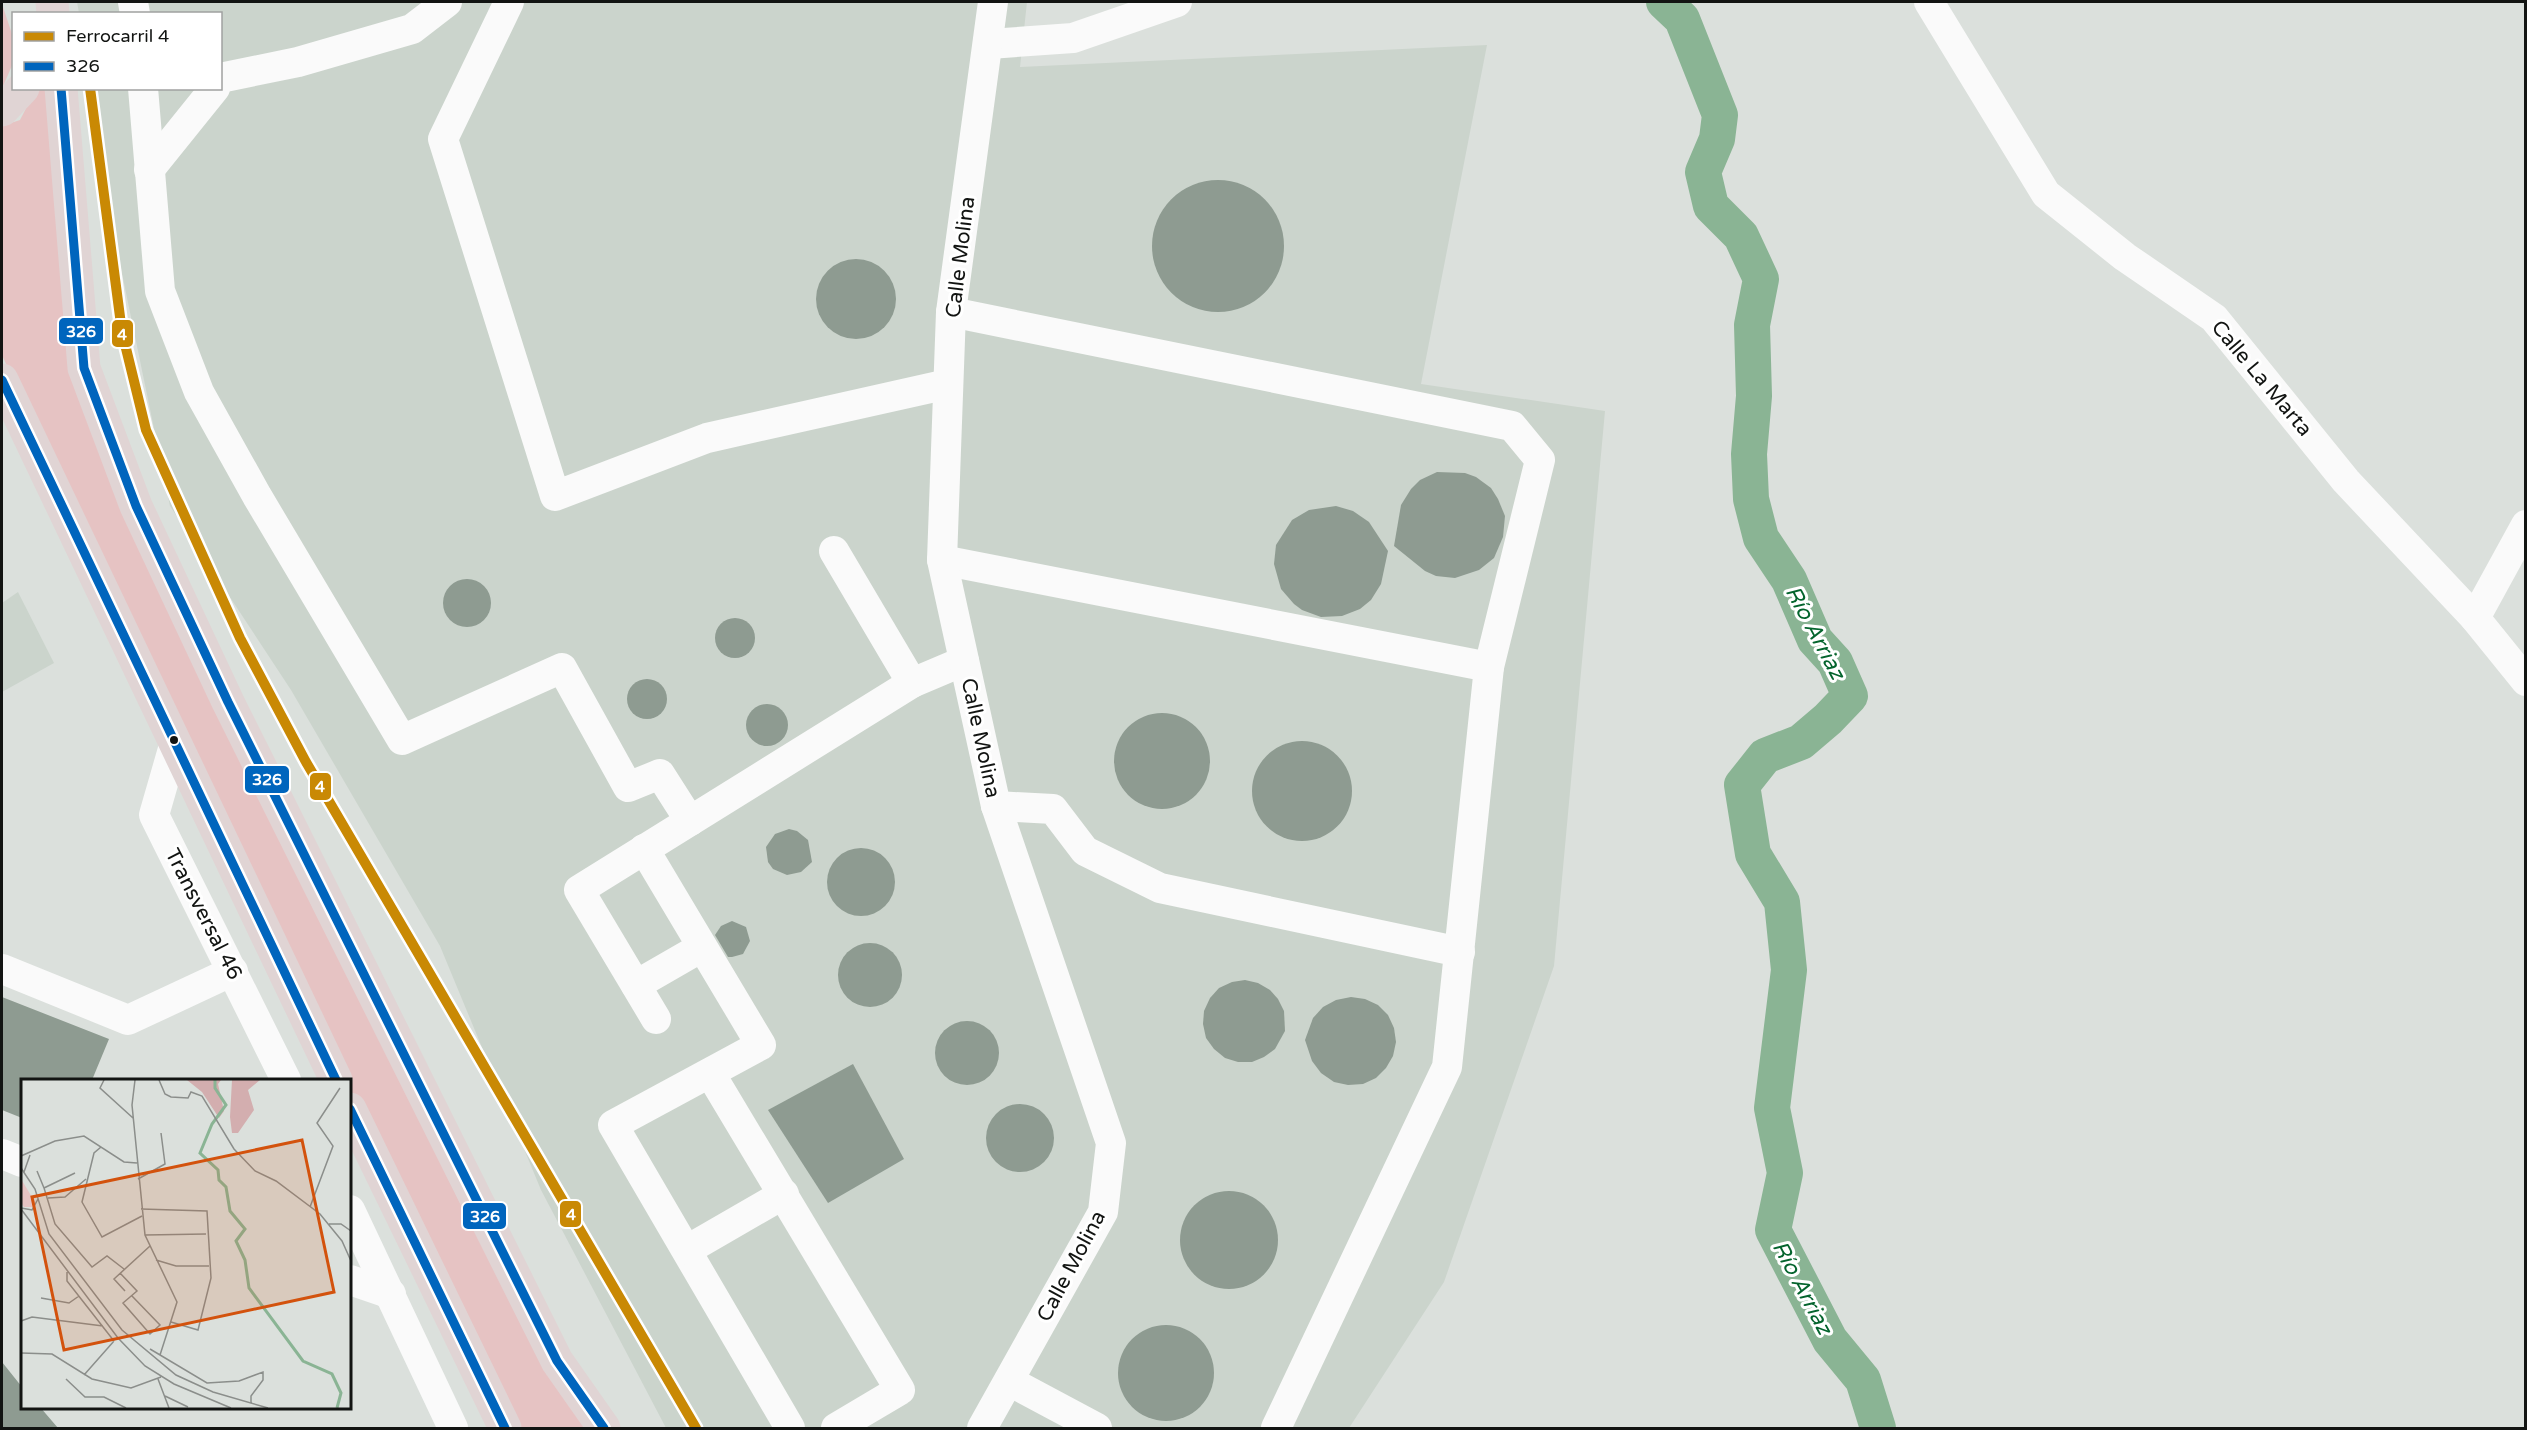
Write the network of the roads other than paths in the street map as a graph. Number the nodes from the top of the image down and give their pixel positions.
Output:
1 (447, 2) edge
2 (509, 2) edge
3 (993, 2) edge
4 (1177, 2) edge
5 (1929, 2) edge
6 (989, 44) junction
7 (222, 81) edge
8 (21, 90) edge
9 (61, 90) edge
10 (143, 90) edge
11 (214, 90) edge
12 (2, 111) edge
13 (149, 170) junction
14 (951, 312) junction
15 (2, 380) edge
16 (948, 384) junction
17 (2526, 525) edge
18 (834, 551) dead end
19 (942, 560) junction
20 (2475, 618) junction
21 (964, 661) junction
22 (1489, 667) junction
23 (2526, 681) edge
24 (912, 683) junction
25 (175, 742) junction
26 (996, 806) junction
27 (690, 821) junction
28 (644, 849) junction
29 (702, 947) junction
30 (1460, 951) junction
31 (2, 969) edge
32 (233, 971) junction
33 (636, 985) junction
34 (656, 1018) dead end
35 (710, 1073) junction
36 (286, 1079) edge
37 (336, 1079) edge
38 (351, 1110) edge
39 (2, 1154) edge
40 (21, 1162) edge
41 (784, 1194) junction
42 (351, 1212) edge
43 (687, 1250) junction
44 (351, 1280) edge
45 (391, 1294) junction
46 (1009, 1381) junction
47 (581, 1396) junction
48 (501, 1427) edge
49 (453, 1428) edge
50 (604, 1428) edge
51 (614, 1428) edge
52 (790, 1428) edge
53 (836, 1428) edge
54 (982, 1428) edge
55 (1097, 1428) edge
56 (1275, 1428) edge

1 - 7 street
2 - 16 street
3 - 6 street, Calle Molina
4 - 6 street
5 - 20 street, Calle La Marta
6 - 14 street, Calle Molina
8 - 12 highway
9 - 47 highway
10 - 13 street
11 - 13 street
13 - 27 street
14 - 16 street, Calle Molina
14 - 22 street
15 - 25 highway
16 - 19 street, Calle Molina
17 - 20 street
18 - 24 street
19 - 21 street, Calle Molina
19 - 22 street
20 - 23 street, Calle La Marta
21 - 24 street
21 - 26 street, Calle Molina
22 - 30 street
24 - 27 street
25 - 32 street, Transversal 46
25 - 37 highway
26 - 30 street
26 - 46 street, Calle Molina
27 - 28 street
28 - 29 street
28 - 33 street
29 - 33 street
29 - 35 street
30 - 56 street
31 - 32 street
32 - 36 street, Transversal 46
33 - 34 street
35 - 41 street
35 - 43 street
38 - 48 highway
39 - 40 street
41 - 43 street
41 - 53 street
42 - 45 street
43 - 52 street
44 - 45 street
45 - 49 street
46 - 54 street, Calle Molina
46 - 55 street
47 - 50 highway
47 - 51 street

